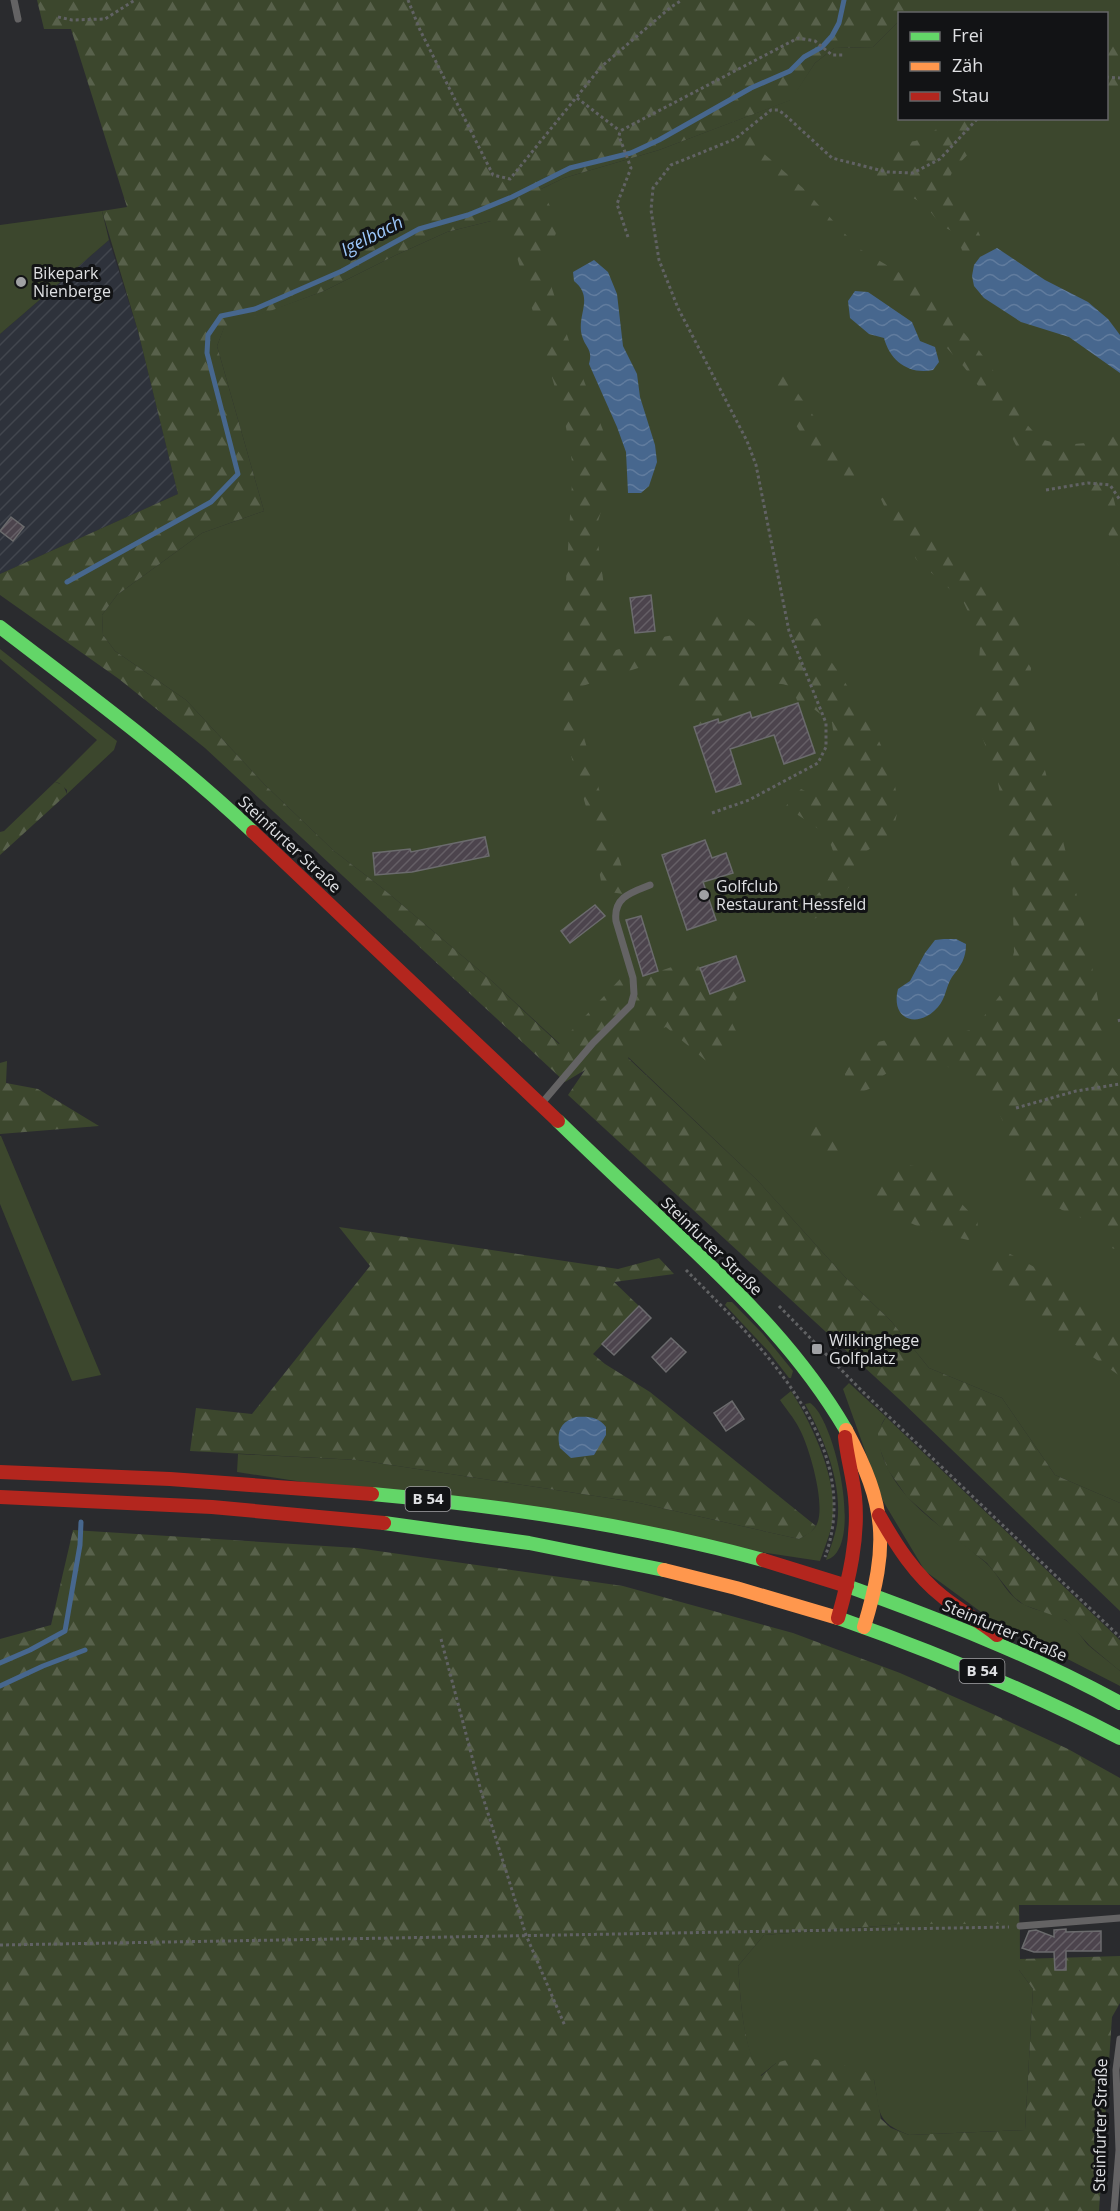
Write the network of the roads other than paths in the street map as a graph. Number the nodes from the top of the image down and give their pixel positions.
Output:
1 (14, 0) edge
2 (18, 19) dead end
3 (0, 627) edge
4 (650, 885) dead end
5 (540, 1105) junction
6 (843, 1426) junction
7 (0, 1472) edge
8 (0, 1497) edge
9 (879, 1515) junction
10 (847, 1586) junction
11 (873, 1595) junction
12 (838, 1618) junction
13 (864, 1627) junction
14 (1016, 1651) junction
15 (1120, 1703) edge
16 (1120, 1738) edge
17 (1120, 1918) edge
18 (1020, 1926) road end
19 (1120, 2039) edge
20 (1114, 2211) edge

1 - 2 lane
3 - 5 main road, Steinfurter Straße
4 - 5 lane
5 - 6 main road, Steinfurter Straße
6 - 9 main road, Steinfurter Straße
6 - 10 main road, Steinfurter Straße
7 - 10 main road, B 54
8 - 12 main road, B 54
9 - 11 main road, Steinfurter Straße
9 - 14 main road
10 - 11 main road, Steinfurter Straße / B 54
10 - 12 main road, Steinfurter Straße
11 - 13 main road, Steinfurter Straße
11 - 14 main road, Steinfurter Straße / B 54
12 - 13 main road, B 54
13 - 16 main road, B 54
14 - 15 main road, Steinfurter Straße / B 54
17 - 18 lane
19 - 20 lane, Steinfurter Straße

